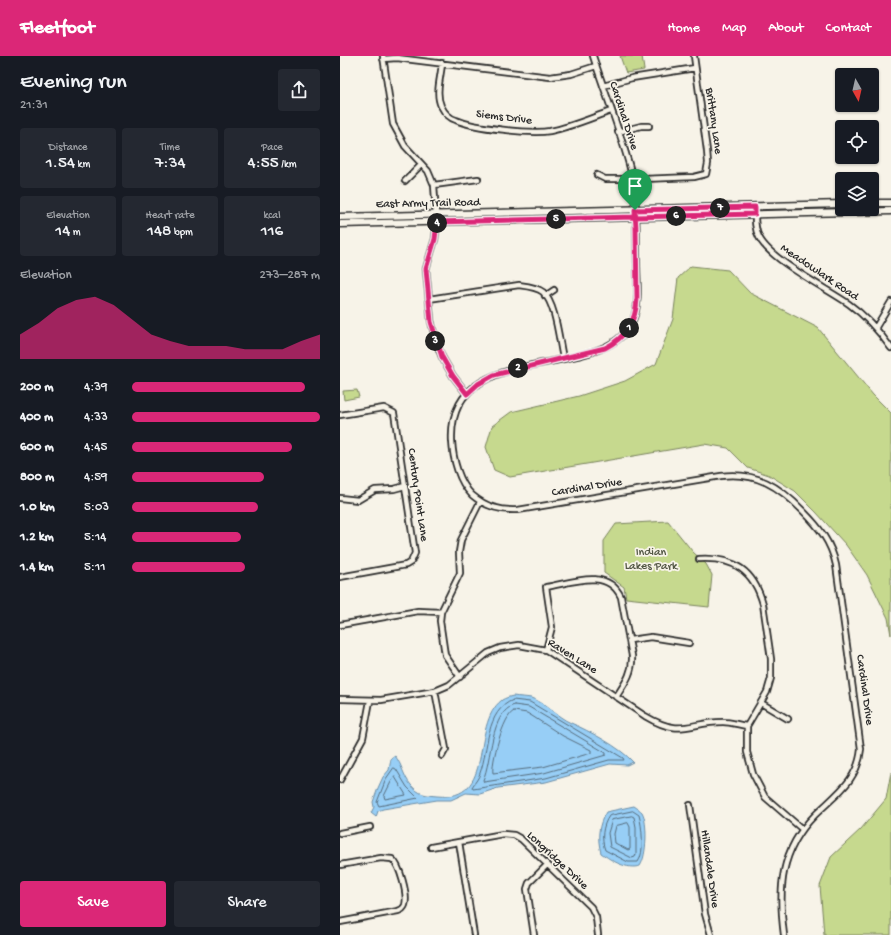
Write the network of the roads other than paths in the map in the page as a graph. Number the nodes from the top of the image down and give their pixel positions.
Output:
1 (593, 56) edge
2 (694, 56) edge
3 (383, 58) edge
4 (442, 64) junction
5 (596, 66) junction
6 (695, 68) junction
7 (603, 86) junction
8 (611, 111) junction
9 (649, 126) dead end
10 (618, 132) junction
11 (422, 164) junction
12 (597, 175) dead end
13 (478, 179) dead end
14 (632, 179) junction
15 (405, 181) dead end
16 (434, 185) junction
17 (879, 203) edge
18 (891, 203) edge
19 (835, 204) edge
20 (755, 207) junction
21 (635, 210) junction
22 (891, 211) edge
23 (436, 214) junction
24 (755, 214) junction
25 (340, 217) edge
26 (635, 217) junction
27 (437, 222) junction
28 (340, 224) edge
29 (554, 290) dead end
30 (545, 296) junction
31 (428, 299) junction
32 (891, 302) edge
33 (876, 328) junction
34 (891, 348) edge
35 (563, 358) junction
36 (467, 394) junction
37 (340, 415) edge
38 (405, 486) junction
39 (340, 498) edge
40 (480, 502) junction
41 (699, 559) dead end
42 (340, 576) edge
43 (441, 612) junction
44 (340, 625) edge
45 (630, 640) junction
46 (689, 643) dead end
47 (546, 650) junction
48 (460, 677) junction
49 (435, 691) junction
50 (616, 697) junction
51 (340, 699) edge
52 (370, 701) junction
53 (760, 703) junction
54 (788, 719) dead end
55 (747, 726) junction
56 (442, 756) dead end
57 (340, 780) edge
58 (690, 805) dead end
59 (370, 827) dead end
60 (802, 829) junction
61 (340, 833) edge
62 (459, 842) junction
63 (431, 847) dead end
64 (340, 865) edge
65 (547, 865) junction
66 (340, 922) edge
67 (474, 935) edge
68 (534, 935) edge
69 (598, 935) edge
70 (711, 935) edge
71 (784, 935) edge

1 - 5 street, Cardinal Drive
2 - 6 street
3 - 4 street
3 - 11 street
4 - 5 street
4 - 8 street, Siems Drive
5 - 7 street, Cardinal Drive
6 - 7 street
6 - 14 street, Brittany Lane
7 - 8 street, Cardinal Drive
8 - 10 street, Cardinal Drive
9 - 10 street
10 - 14 street, Cardinal Drive
11 - 15 street
11 - 16 street
12 - 14 street
13 - 16 street
14 - 21 street, Cardinal Drive
16 - 23 street
17 - 18 main road
19 - 20 main road, East Army Trail Road
20 - 21 main road, East Army Trail Road
20 - 24 street, Meadowlark Road
21 - 23 main road, East Army Trail Road
21 - 26 street, Cardinal Drive
22 - 24 main road, East Army Trail Road
23 - 25 main road, East Army Trail Road
24 - 26 main road, East Army Trail Road
24 - 33 street, Meadowlark Road
26 - 27 main road, East Army Trail Road
26 - 35 street, Cardinal Drive
27 - 28 main road, East Army Trail Road
27 - 31 street
29 - 30 street
30 - 31 street
30 - 35 street
31 - 36 street
32 - 33 street
33 - 34 street, Meadowlark Road
35 - 36 street, Cardinal Drive
36 - 40 street, Cardinal Drive
37 - 38 street, Century Point Lane
38 - 39 street
38 - 42 street, Century Point Lane
40 - 43 street
40 - 60 street, Cardinal Drive
41 - 53 street
43 - 44 street
43 - 48 street
45 - 46 street
45 - 47 street
45 - 50 street
47 - 48 street, Raven Lane
47 - 50 street, Raven Lane
48 - 49 street, Raven Lane
49 - 52 street, Raven Lane
49 - 56 street
50 - 55 street, Raven Lane
51 - 52 street, Raven Lane
52 - 57 street
53 - 54 street
53 - 55 street
55 - 60 street
58 - 70 street, Hillandale Drive
59 - 61 street
60 - 71 street, Cardinal Drive
62 - 63 street, Longridge Drive
62 - 65 street, Longridge Drive
62 - 67 street
64 - 66 street
65 - 68 street
65 - 69 street, Longridge Drive

